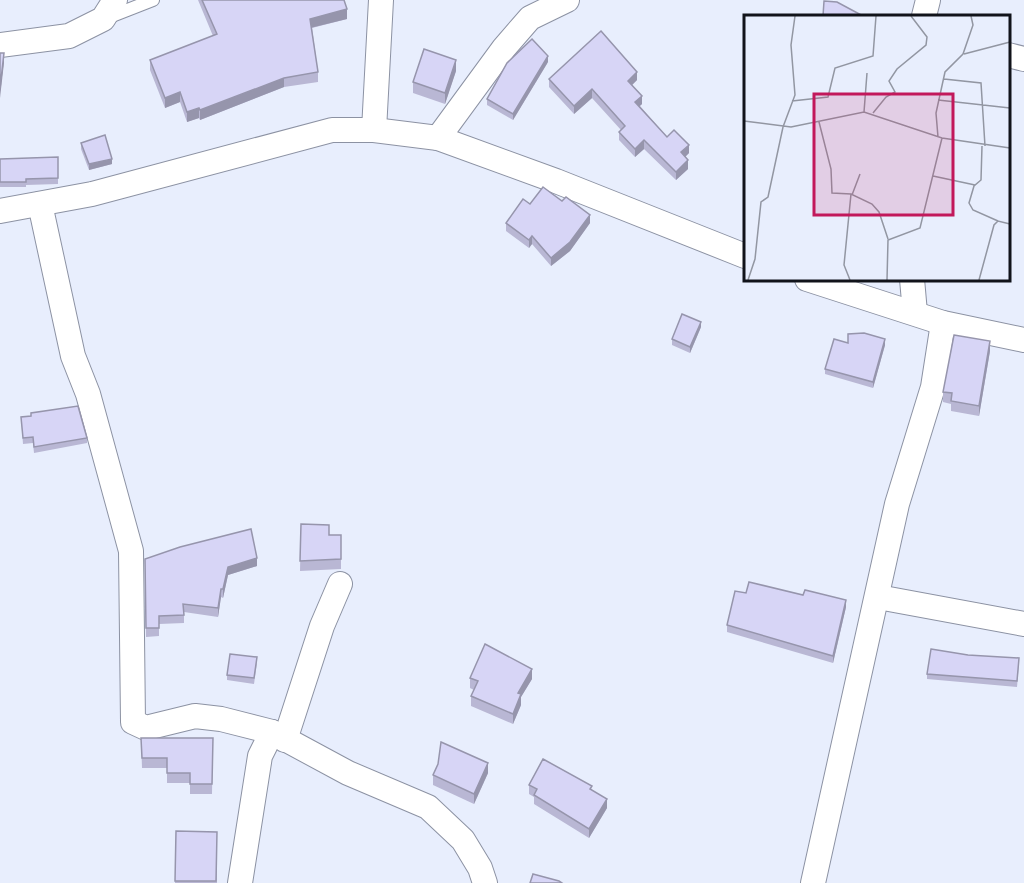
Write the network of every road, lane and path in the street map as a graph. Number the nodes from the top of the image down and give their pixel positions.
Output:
1 (153, 0) edge
2 (381, 0) edge
3 (567, 0) edge
4 (928, 0) edge
5 (109, 10) edge
6 (924, 15) edge
7 (0, 45) edge
8 (1009, 55) edge
9 (1024, 59) edge
10 (374, 130) junction
11 (438, 138) junction
12 (40, 204) junction
13 (0, 211) edge
14 (744, 256) edge
15 (810, 280) edge
16 (912, 280) edge
17 (915, 313) junction
18 (943, 323) junction
19 (1024, 340) edge
20 (340, 584) dead end
21 (878, 597) junction
22 (1024, 624) edge
23 (278, 736) junction
24 (240, 883) edge
25 (485, 883) edge
26 (813, 883) edge

1 - 5 lane
2 - 10 street
3 - 11 street
4 - 6 street
5 - 7 street
8 - 9 street
10 - 11 street
10 - 12 street
11 - 14 street
12 - 13 street
12 - 23 street
15 - 17 street
16 - 17 street
17 - 18 street
18 - 19 street
18 - 21 street
20 - 23 street
21 - 22 street
21 - 26 street
23 - 24 street
23 - 25 street

